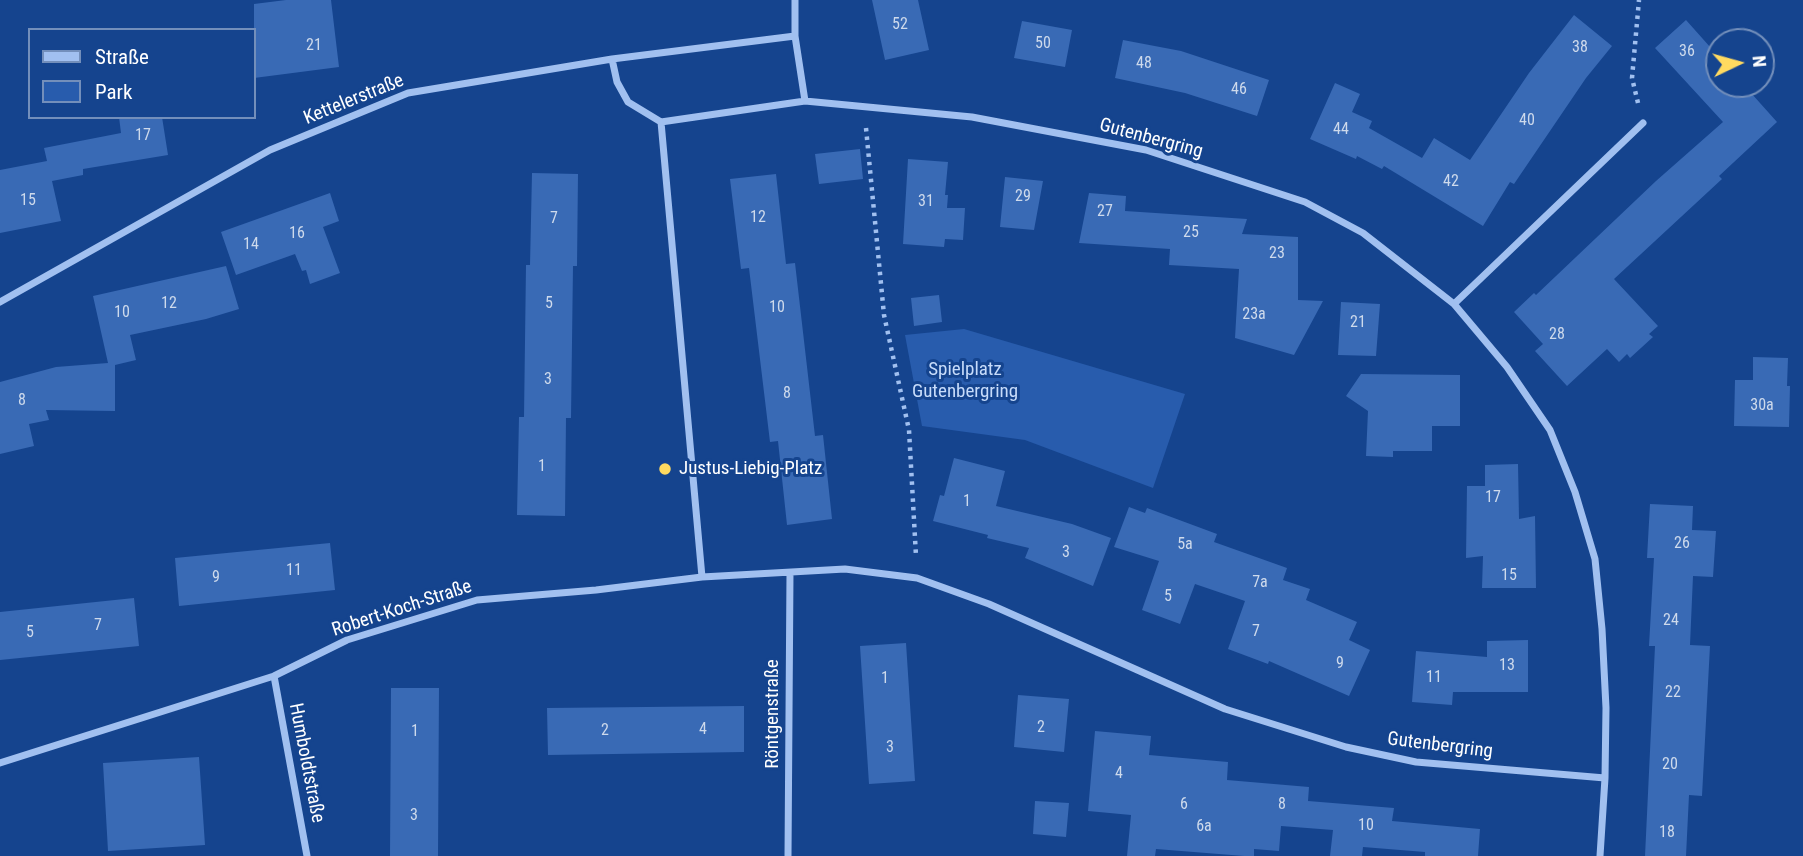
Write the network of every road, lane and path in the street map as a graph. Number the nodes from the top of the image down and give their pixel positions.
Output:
1 (795, 0) edge
2 (1639, 0) edge
3 (795, 36) junction
4 (612, 59) junction
5 (805, 100) junction
6 (864, 106) junction
7 (661, 122) junction
8 (1643, 123) joint
9 (0, 302) edge
10 (1454, 304) junction
11 (790, 573) junction
12 (702, 577) junction
13 (917, 578) junction
14 (274, 676) junction
15 (0, 763) edge
16 (1605, 778) junction
17 (307, 856) edge
18 (788, 856) edge
19 (1600, 856) edge

1 - 3 street
2 - 8 path
3 - 4 street, Kettelerstraße
3 - 5 street
4 - 7 street
4 - 9 street, Kettelerstraße
5 - 6 street, Gutenbergring
5 - 7 street
6 - 10 street, Gutenbergring
6 - 13 path
7 - 12 street
8 - 10 street
10 - 16 street, Gutenbergring
11 - 12 street, Robert-Koch-Straße
11 - 13 street, Gutenbergring
11 - 18 street, Röntgenstraße
12 - 14 street, Robert-Koch-Straße
13 - 16 street, Gutenbergring
14 - 15 street, Robert-Koch-Straße
14 - 17 street, Humboldtstraße
16 - 19 street

